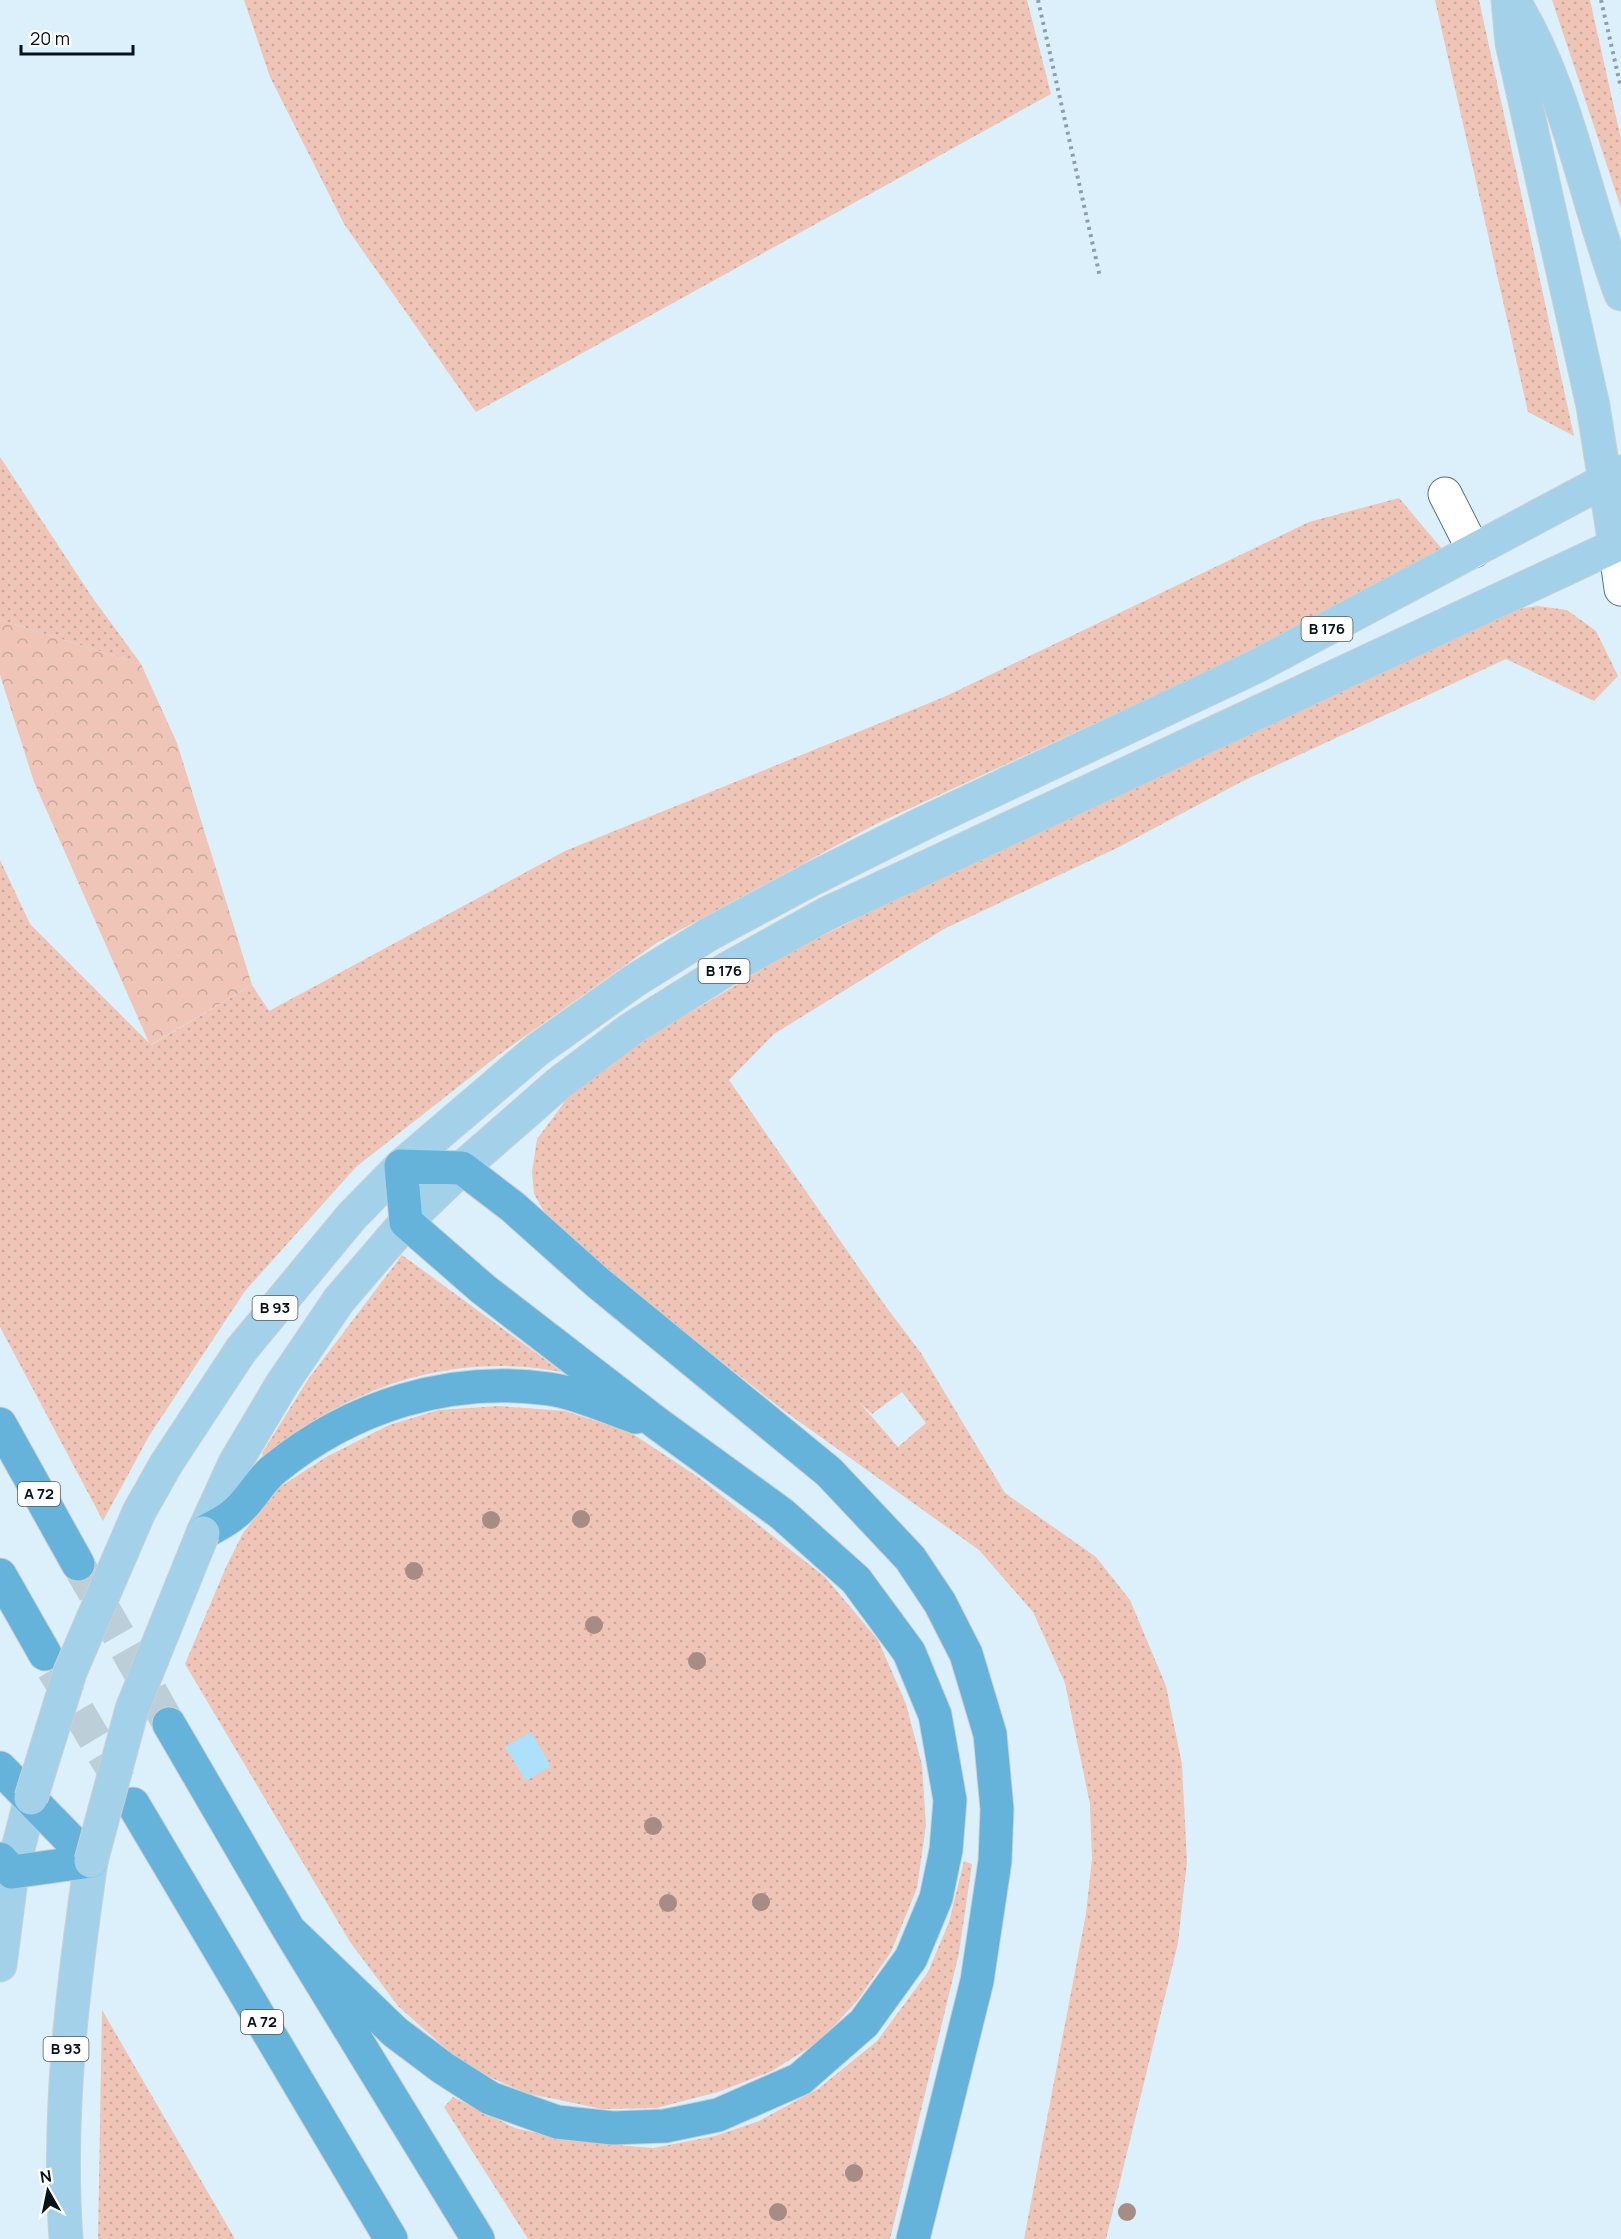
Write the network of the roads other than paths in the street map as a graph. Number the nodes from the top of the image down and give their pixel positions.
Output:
1 (1508, 0) edge
2 (1513, 0) edge
3 (1621, 294) edge
4 (1614, 476) edge
5 (1444, 494) dead end
6 (1618, 544) edge
7 (1474, 550) junction
8 (1621, 589) edge
9 (401, 1166) junction
10 (462, 1168) junction
11 (406, 1222) junction
12 (0, 1424) edge
13 (658, 1424) junction
14 (202, 1533) junction
15 (78, 1564) tunnel mouth
16 (0, 1575) edge
17 (45, 1654) tunnel mouth
18 (169, 1724) tunnel mouth
19 (0, 1768) edge
20 (133, 1804) tunnel mouth
21 (27, 1811) junction
22 (91, 1861) junction
23 (6, 1866) edge
24 (289, 1930) junction
25 (0, 1965) edge
26 (66, 2239) edge
27 (391, 2239) edge
28 (478, 2239) edge
29 (913, 2239) edge

1 - 4 main road
2 - 3 main road
4 - 6 main road
4 - 7 main road, B 176
5 - 7 street
6 - 8 street
6 - 10 main road, B 176
7 - 9 main road, B 176
9 - 10 highway
9 - 11 highway
9 - 21 main road, B 93, bridge
10 - 11 main road, B 176
10 - 29 highway
11 - 13 highway
11 - 14 main road, B 93
12 - 15 highway, A 72
13 - 14 highway
13 - 24 highway
14 - 22 main road, B 93, bridge
16 - 17 highway
18 - 24 highway
19 - 21 highway
20 - 27 highway, A 72
21 - 22 highway
21 - 23 main road, B 93
22 - 23 highway
22 - 26 main road, B 93
23 - 25 main road, B 93
24 - 28 highway

